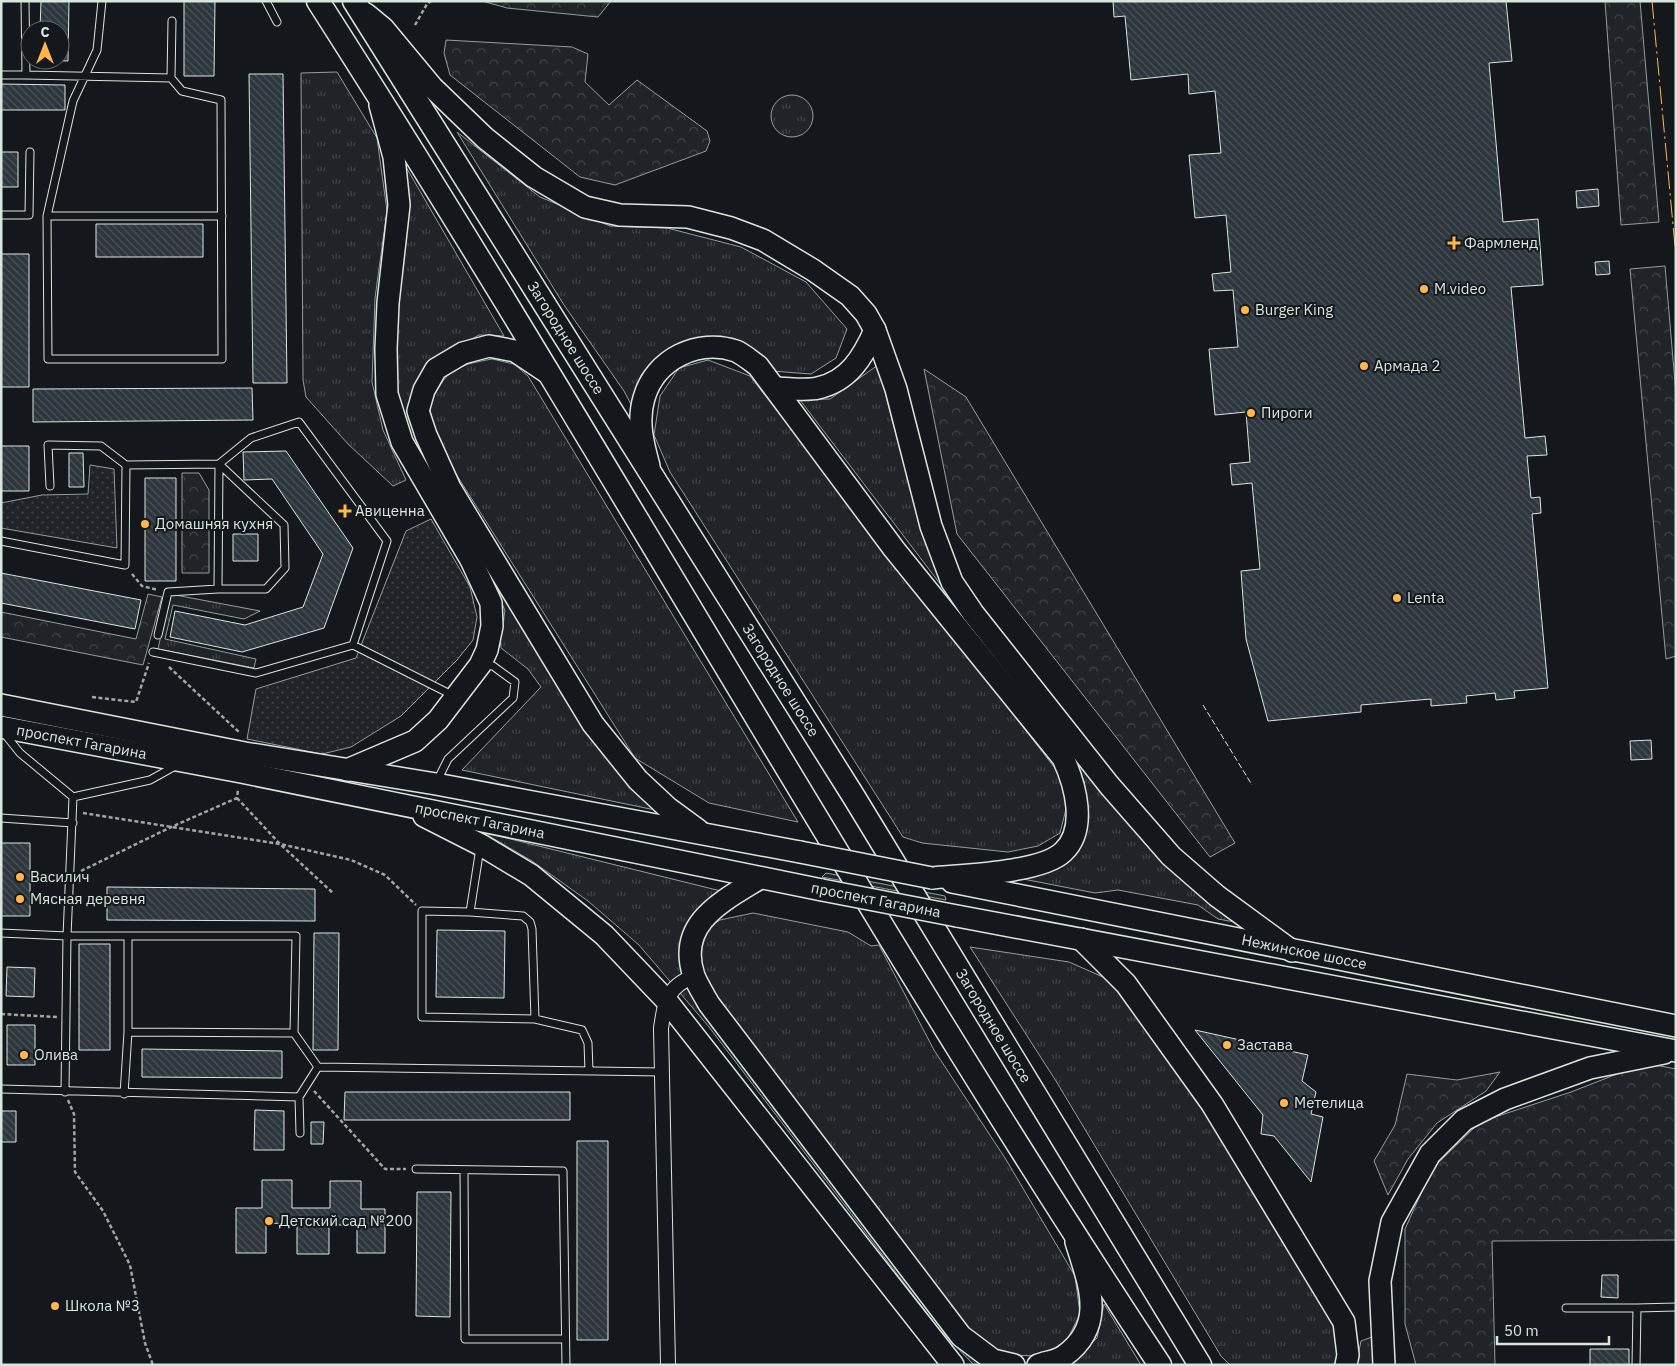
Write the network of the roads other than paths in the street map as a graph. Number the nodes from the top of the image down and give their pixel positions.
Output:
1 (25, 1) edge
2 (102, 1) edge
3 (266, 1) edge
4 (318, 1) edge
5 (355, 4) edge
6 (172, 20) dead end
7 (277, 22) dead end
8 (1, 75) edge
9 (26, 76) junction
10 (86, 78) junction
11 (171, 78) junction
12 (376, 92) junction
13 (30, 152) dead end
14 (1, 215) edge
15 (47, 216) junction
16 (222, 216) junction
17 (875, 330) junction
18 (548, 373) junction
19 (776, 388) junction
20 (219, 464) junction
21 (126, 465) junction
22 (651, 474) junction
23 (50, 486) dead end
24 (1, 541) edge
25 (218, 589) junction
26 (158, 635) dead end
27 (353, 645) junction
28 (153, 652) road end
29 (480, 665) junction
30 (457, 698) junction
31 (1, 706) edge
32 (1, 728) edge
33 (184, 761) junction
34 (345, 771) junction
35 (436, 784) junction
36 (73, 797) junction
37 (402, 804) junction
38 (1, 818) edge
39 (73, 822) junction
40 (702, 833) junction
41 (481, 845) junction
42 (760, 878) junction
43 (932, 878) junction
44 (470, 912) junction
45 (957, 916) joint
46 (1, 933) edge
47 (67, 936) junction
48 (128, 936) junction
49 (1081, 938) junction
50 (1292, 951) junction
51 (694, 976) junction
52 (666, 1000) junction
53 (536, 1019) junction
54 (1676, 1026) edge
55 (128, 1032) junction
56 (294, 1034) junction
57 (1676, 1051) edge
58 (318, 1067) junction
59 (589, 1071) junction
60 (662, 1072) junction
61 (1, 1089) edge
62 (65, 1092) junction
63 (124, 1094) junction
64 (300, 1097) junction
65 (300, 1133) dead end
66 (416, 1169) road end
67 (464, 1170) junction
68 (1073, 1234) junction
69 (1676, 1307) edge
70 (1566, 1308) dead end
71 (1637, 1308) junction
72 (565, 1339) junction
73 (566, 1365) edge
74 (668, 1365) edge
75 (953, 1365) edge
76 (1014, 1365) edge
77 (1038, 1365) edge
78 (1160, 1365) edge
79 (1200, 1365) edge
80 (1346, 1365) edge
81 (1384, 1365) edge
82 (1636, 1365) edge

1 - 9 lane
2 - 10 lane
3 - 7 lane
4 - 12 highway
5 - 17 main road
5 - 22 highway, Загородное шоссе
6 - 11 lane
8 - 9 lane
9 - 10 lane
10 - 11 lane
10 - 15 lane
11 - 16 lane
12 - 18 highway
12 - 29 main road
13 - 14 lane
15 - 16 lane
15 - 16 lane
17 - 19 main road
17 - 50 main road
18 - 40 main road
18 - 68 highway
19 - 22 main road
19 - 43 main road
20 - 21 lane
20 - 25 lane
20 - 25 lane
20 - 27 lane
21 - 23 lane
21 - 24 lane
22 - 79 highway, Загородное шоссе
25 - 26 lane
27 - 28 lane
27 - 30 lane
29 - 30 main road
29 - 35 lane
30 - 34 main road
31 - 34 main road, проспект Гагарина
32 - 33 main road, проспект Гагарина
32 - 36 lane
33 - 36 lane
33 - 37 main road, проспект Гагарина
34 - 35 main road, проспект Гагарина
35 - 40 main road, проспект Гагарина
36 - 39 lane
37 - 41 main road
37 - 42 main road, проспект Гагарина
38 - 39 lane
39 - 47 lane
40 - 43 main road, проспект Гагарина, bridge
41 - 44 lane
41 - 52 main road
42 - 45 main road, проспект Гагарина, bridge
42 - 51 main road
43 - 50 main road, Нежинское шоссе
44 - 53 lane
44 - 53 lane
45 - 49 main road, Нежинское шоссе
46 - 47 lane
47 - 48 lane
47 - 62 lane
48 - 55 lane
48 - 56 lane
49 - 57 main road, Нежинское шоссе
49 - 80 main road
50 - 54 main road, Нежинское шоссе
51 - 52 street
51 - 76 main road
52 - 60 street
52 - 75 main road
53 - 59 lane
55 - 56 lane
55 - 63 lane
56 - 58 lane
57 - 81 main road
58 - 59 lane
58 - 64 lane
59 - 60 lane
60 - 74 street
61 - 62 lane
62 - 63 lane
63 - 64 lane
64 - 65 lane
66 - 67 lane
67 - 72 lane
67 - 72 lane
68 - 77 main road
68 - 78 highway
69 - 71 lane
70 - 71 lane
71 - 82 lane
72 - 73 lane

